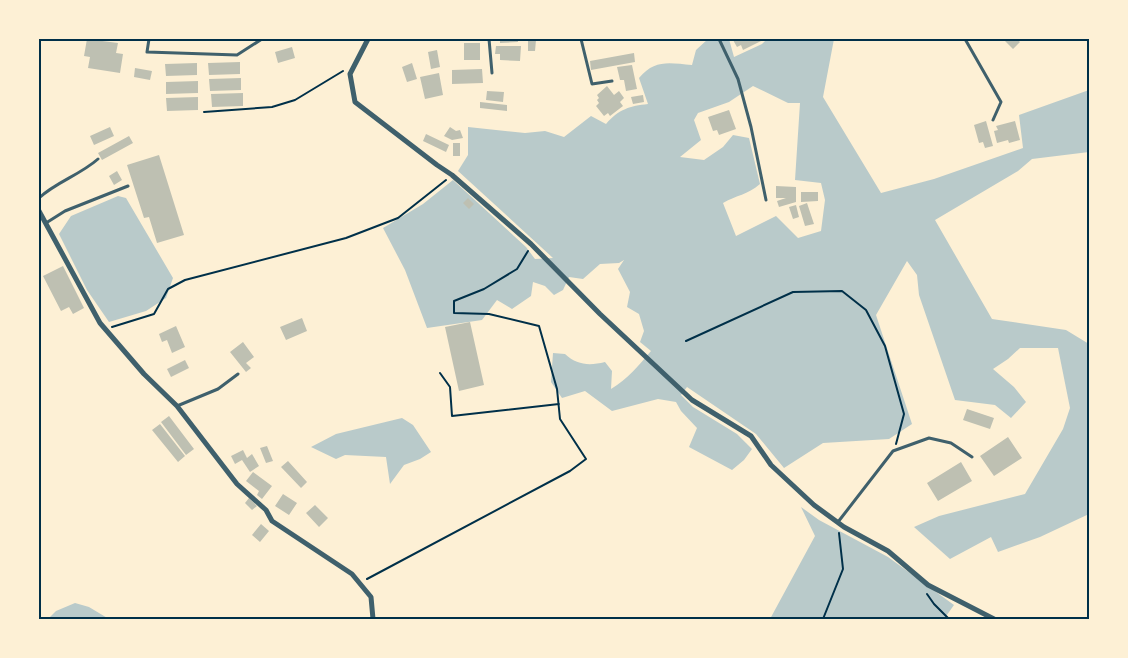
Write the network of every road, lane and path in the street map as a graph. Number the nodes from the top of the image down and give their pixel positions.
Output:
1 (150, 39) edge
2 (262, 39) edge
3 (368, 39) edge
4 (489, 39) edge
5 (582, 39) edge
6 (719, 39) edge
7 (965, 39) edge
8 (356, 63) junction
9 (492, 73) dead end
10 (612, 81) dead end
11 (204, 112) dead end
12 (993, 120) dead end
13 (98, 159) dead end
14 (452, 175) junction
15 (128, 186) dead end
16 (39, 198) edge
17 (766, 200) dead end
18 (39, 211) edge
19 (46, 224) junction
20 (531, 244) junction
21 (105, 329) junction
22 (686, 341) dead end
23 (440, 373) dead end
24 (238, 374) dead end
25 (559, 404) junction
26 (177, 406) junction
27 (893, 451) junction
28 (972, 456) dead end
29 (838, 523) junction
30 (360, 583) junction
31 (373, 619) edge
32 (823, 619) edge
33 (994, 619) edge

1 - 2 lane
3 - 8 street
4 - 9 lane
5 - 10 lane
6 - 17 lane
7 - 12 lane
8 - 11 path
8 - 14 street
13 - 16 lane
14 - 20 street
14 - 21 path
15 - 19 lane
18 - 19 street
19 - 21 street
20 - 25 path
20 - 29 street
21 - 26 street
22 - 27 path
23 - 25 path
24 - 26 lane
25 - 30 path
26 - 30 street
27 - 28 lane
27 - 29 lane
29 - 32 path
29 - 33 street
30 - 31 street

